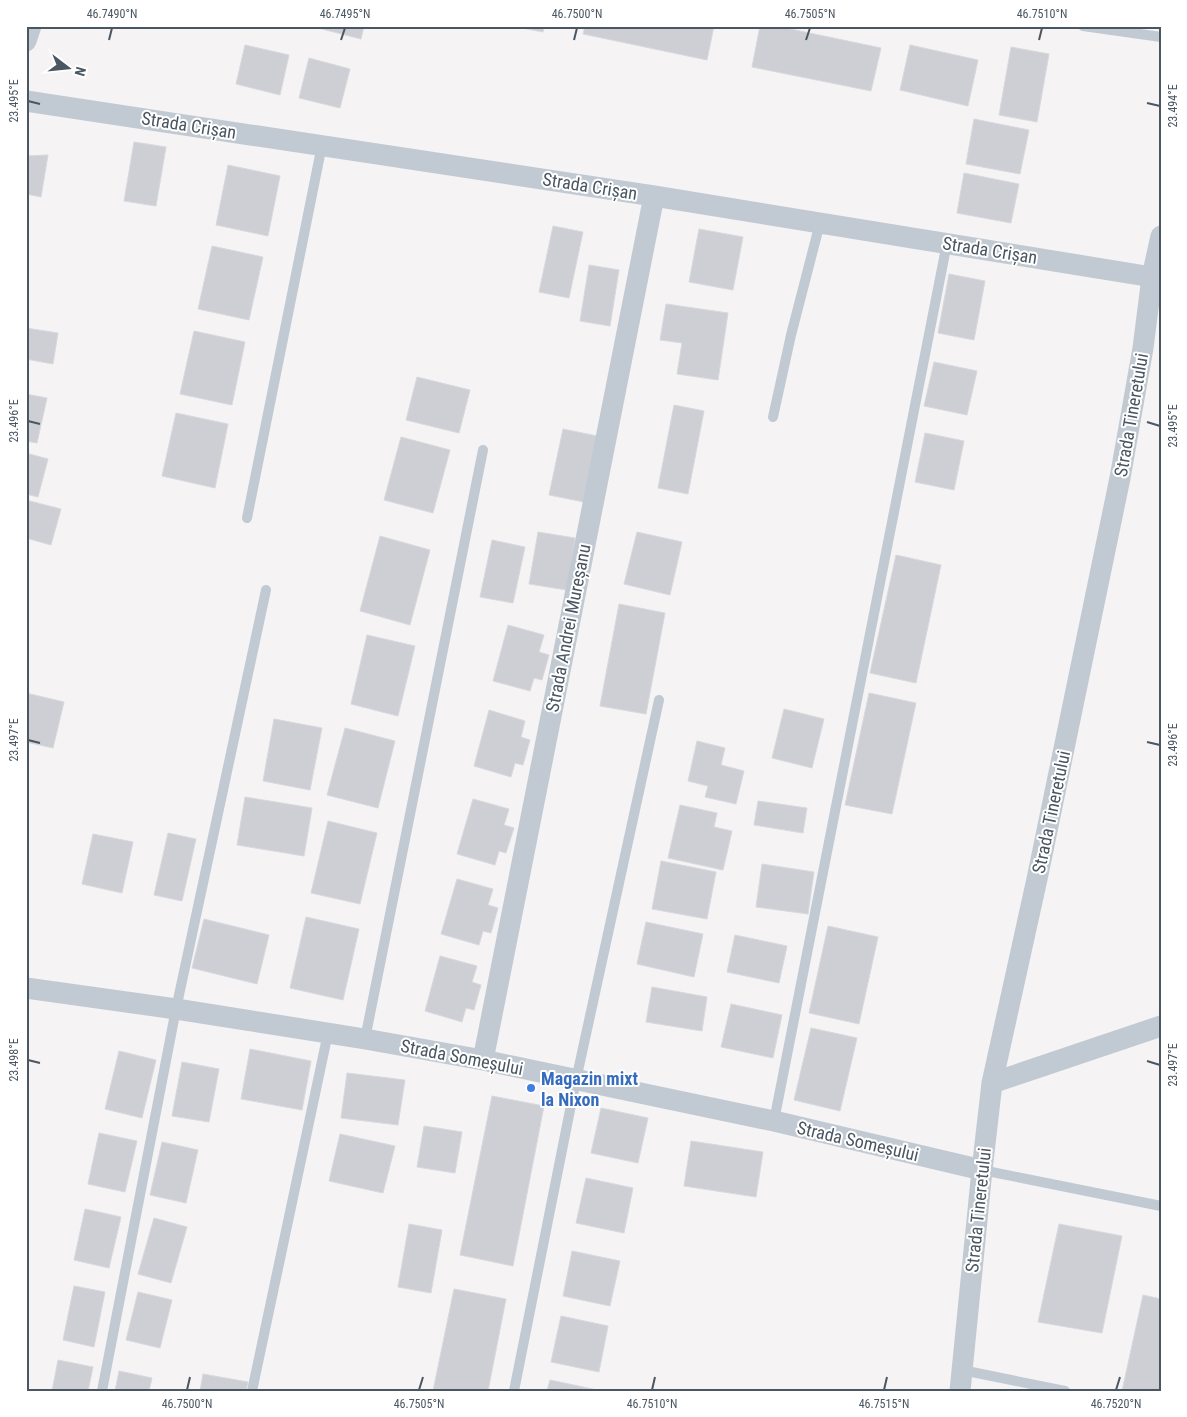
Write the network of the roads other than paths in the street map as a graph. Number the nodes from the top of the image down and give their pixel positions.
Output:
1 (31, 26) edge
2 (1083, 26) edge
3 (1161, 37) edge
4 (26, 41) edge
5 (26, 101) edge
6 (322, 145) junction
7 (654, 196) junction
8 (820, 223) junction
9 (1161, 236) edge
10 (947, 243) junction
11 (1152, 277) junction
12 (773, 417) dead end
13 (483, 450) dead end
14 (246, 518) dead end
15 (266, 590) dead end
16 (659, 700) dead end
17 (26, 988) edge
18 (176, 1009) junction
19 (1161, 1026) edge
20 (328, 1033) junction
21 (365, 1039) junction
22 (483, 1060) junction
23 (576, 1080) junction
24 (992, 1083) junction
25 (774, 1121) junction
26 (982, 1170) junction
27 (1161, 1206) edge
28 (961, 1381) edge
29 (102, 1391) edge
30 (252, 1391) edge
31 (514, 1391) edge
32 (1064, 1391) edge

1 - 4 street
2 - 3 lane
5 - 6 street, Strada Crișan
6 - 7 street, Strada Crișan
6 - 14 lane
7 - 8 street, Strada Crișan
7 - 22 street, Strada Andrei Mureșanu
8 - 10 street, Strada Crișan
8 - 12 lane
9 - 11 street, Strada Tineretului
10 - 11 street, Strada Crișan
10 - 25 lane
11 - 24 street, Strada Tineretului
13 - 21 lane
15 - 18 lane
16 - 23 lane
17 - 18 street, Strada Someșului
18 - 20 street, Strada Someșului
18 - 29 lane
19 - 24 street
20 - 21 street, Strada Someșului
20 - 30 lane
21 - 22 street, Strada Someșului
22 - 23 street, Strada Someșului
23 - 25 street, Strada Someșului
23 - 31 lane
24 - 26 street, Strada Tineretului
25 - 26 street, Strada Someșului
26 - 27 lane
26 - 28 street, Strada Tineretului
28 - 32 lane

